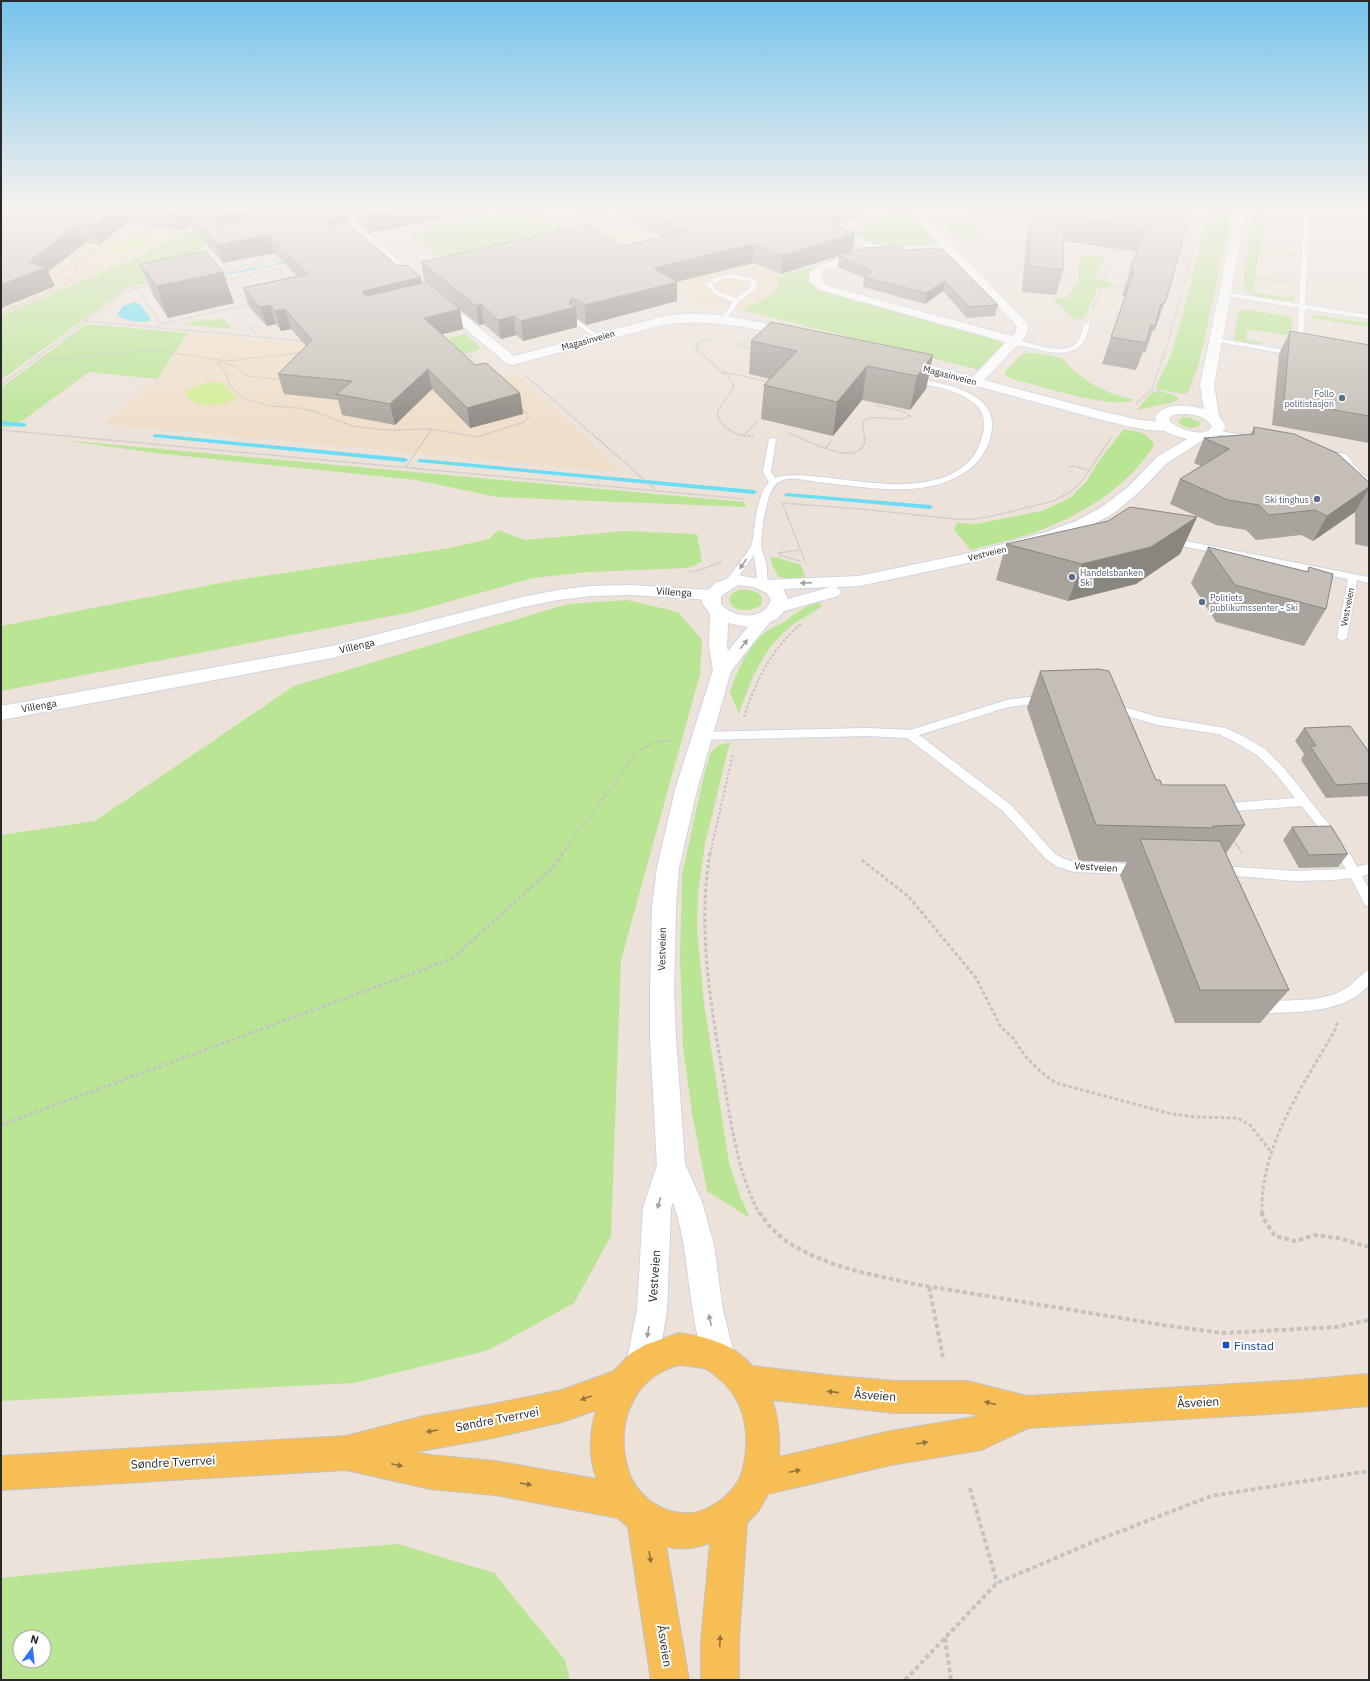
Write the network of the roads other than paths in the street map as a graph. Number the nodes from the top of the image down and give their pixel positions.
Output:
1 (417, 285) edge
2 (709, 285) edge
3 (754, 285) edge
4 (821, 285) edge
5 (985, 285) edge
6 (1226, 285) edge
7 (1302, 285) edge
8 (1224, 297) junction
9 (737, 301) junction
10 (1301, 309) junction
11 (1369, 317) edge
12 (723, 318) junction
13 (575, 321) edge
14 (1087, 323) road end
15 (598, 337) junction
16 (807, 338) edge
17 (1216, 340) junction
18 (1015, 341) junction
19 (1300, 342) edge
20 (1306, 356) edge
21 (888, 358) edge
22 (905, 377) edge
23 (976, 381) junction
24 (1199, 392) junction
25 (1180, 410) junction
26 (1167, 423) junction
27 (1214, 425) junction
28 (1200, 436) junction
29 (772, 440) dead end
30 (1261, 441) edge
31 (1313, 450) edge
32 (1162, 460) junction
33 (773, 482) junction
34 (1369, 483) edge
35 (1185, 544) edge
36 (756, 547) junction
37 (1353, 577) junction
38 (1369, 580) edge
39 (859, 581) junction
40 (730, 582) junction
41 (764, 584) junction
42 (712, 595) junction
43 (719, 612) junction
44 (771, 612) junction
45 (1342, 638) dead end
46 (722, 670) junction
47 (1059, 698) edge
48 (1103, 705) edge
49 (1, 713) edge
50 (910, 734) junction
51 (701, 736) junction
52 (1304, 802) junction
53 (1208, 808) edge
54 (1369, 869) edge
55 (1154, 870) edge
56 (1209, 871) edge
57 (1354, 874) junction
58 (1369, 901) edge
59 (1369, 976) edge
60 (1269, 1007) edge
61 (671, 1165) junction
62 (719, 1358) junction
63 (632, 1374) junction
64 (745, 1381) junction
65 (1369, 1390) edge
66 (1027, 1412) junction
67 (346, 1453) junction
68 (1, 1473) edge
69 (757, 1479) junction
70 (636, 1510) junction
71 (730, 1515) junction
72 (670, 1680) edge
73 (720, 1680) edge

1 - 15 street, Magasinveien
2 - 9 lane
3 - 9 lane
4 - 18 street
5 - 18 street
6 - 8 street
7 - 10 lane
8 - 10 lane
8 - 17 street
9 - 12 lane
10 - 11 lane
10 - 19 lane
12 - 15 street, Magasinveien
12 - 16 street, Magasinveien
13 - 15 lane
14 - 18 lane
17 - 20 lane
17 - 24 street
18 - 23 street
21 - 23 street, Magasinveien
22 - 33 lane
23 - 26 street, Magasinveien
24 - 25 street
24 - 27 street
25 - 26 street
25 - 27 street
26 - 28 street, Vestveien
26 - 32 street
27 - 28 street, Vestveien
27 - 30 lane
28 - 32 street, Vestveien
29 - 33 lane
31 - 34 lane
32 - 39 street, Vestveien
33 - 36 lane
35 - 37 lane
36 -> 40 lane
36 - 41 lane
37 - 38 lane
37 - 45 lane, Vestveien
39 -> 41 street, Vestveien
39 - 44 street, Vestveien
40 - 41 street, Vestveien
40 - 42 street, Vestveien
41 - 44 street
42 - 43 street, Vestveien
42 - 49 street, Villenga
43 - 44 street, Vestveien
43 - 46 street, Vestveien
46 -> 44 street, Vestveien
46 - 51 street, Vestveien
47 - 50 lane
48 - 52 lane
50 - 51 lane
50 - 55 lane, Vestveien
51 - 61 street, Vestveien
52 - 53 lane
52 - 57 lane
54 - 57 lane
56 - 57 lane
57 - 58 lane
59 - 60 lane
62 -> 61 street, Vestveien
61 -> 63 street, Vestveien
62 - 63 main road, Søndre Tverrvei
62 - 64 main road, Søndre Tverrvei
63 -> 67 main road, Søndre Tverrvei
63 - 70 main road, Åsveien
66 -> 64 main road, Åsveien
64 - 69 main road, Søndre Tverrvei
65 - 66 main road, Åsveien
69 -> 66 main road, Åsveien
67 - 68 main road, Søndre Tverrvei
67 -> 70 main road, Søndre Tverrvei
69 - 71 main road, Søndre Tverrvei
70 - 71 main road, Søndre Tverrvei
70 -> 72 main road, Åsveien
73 -> 71 main road

